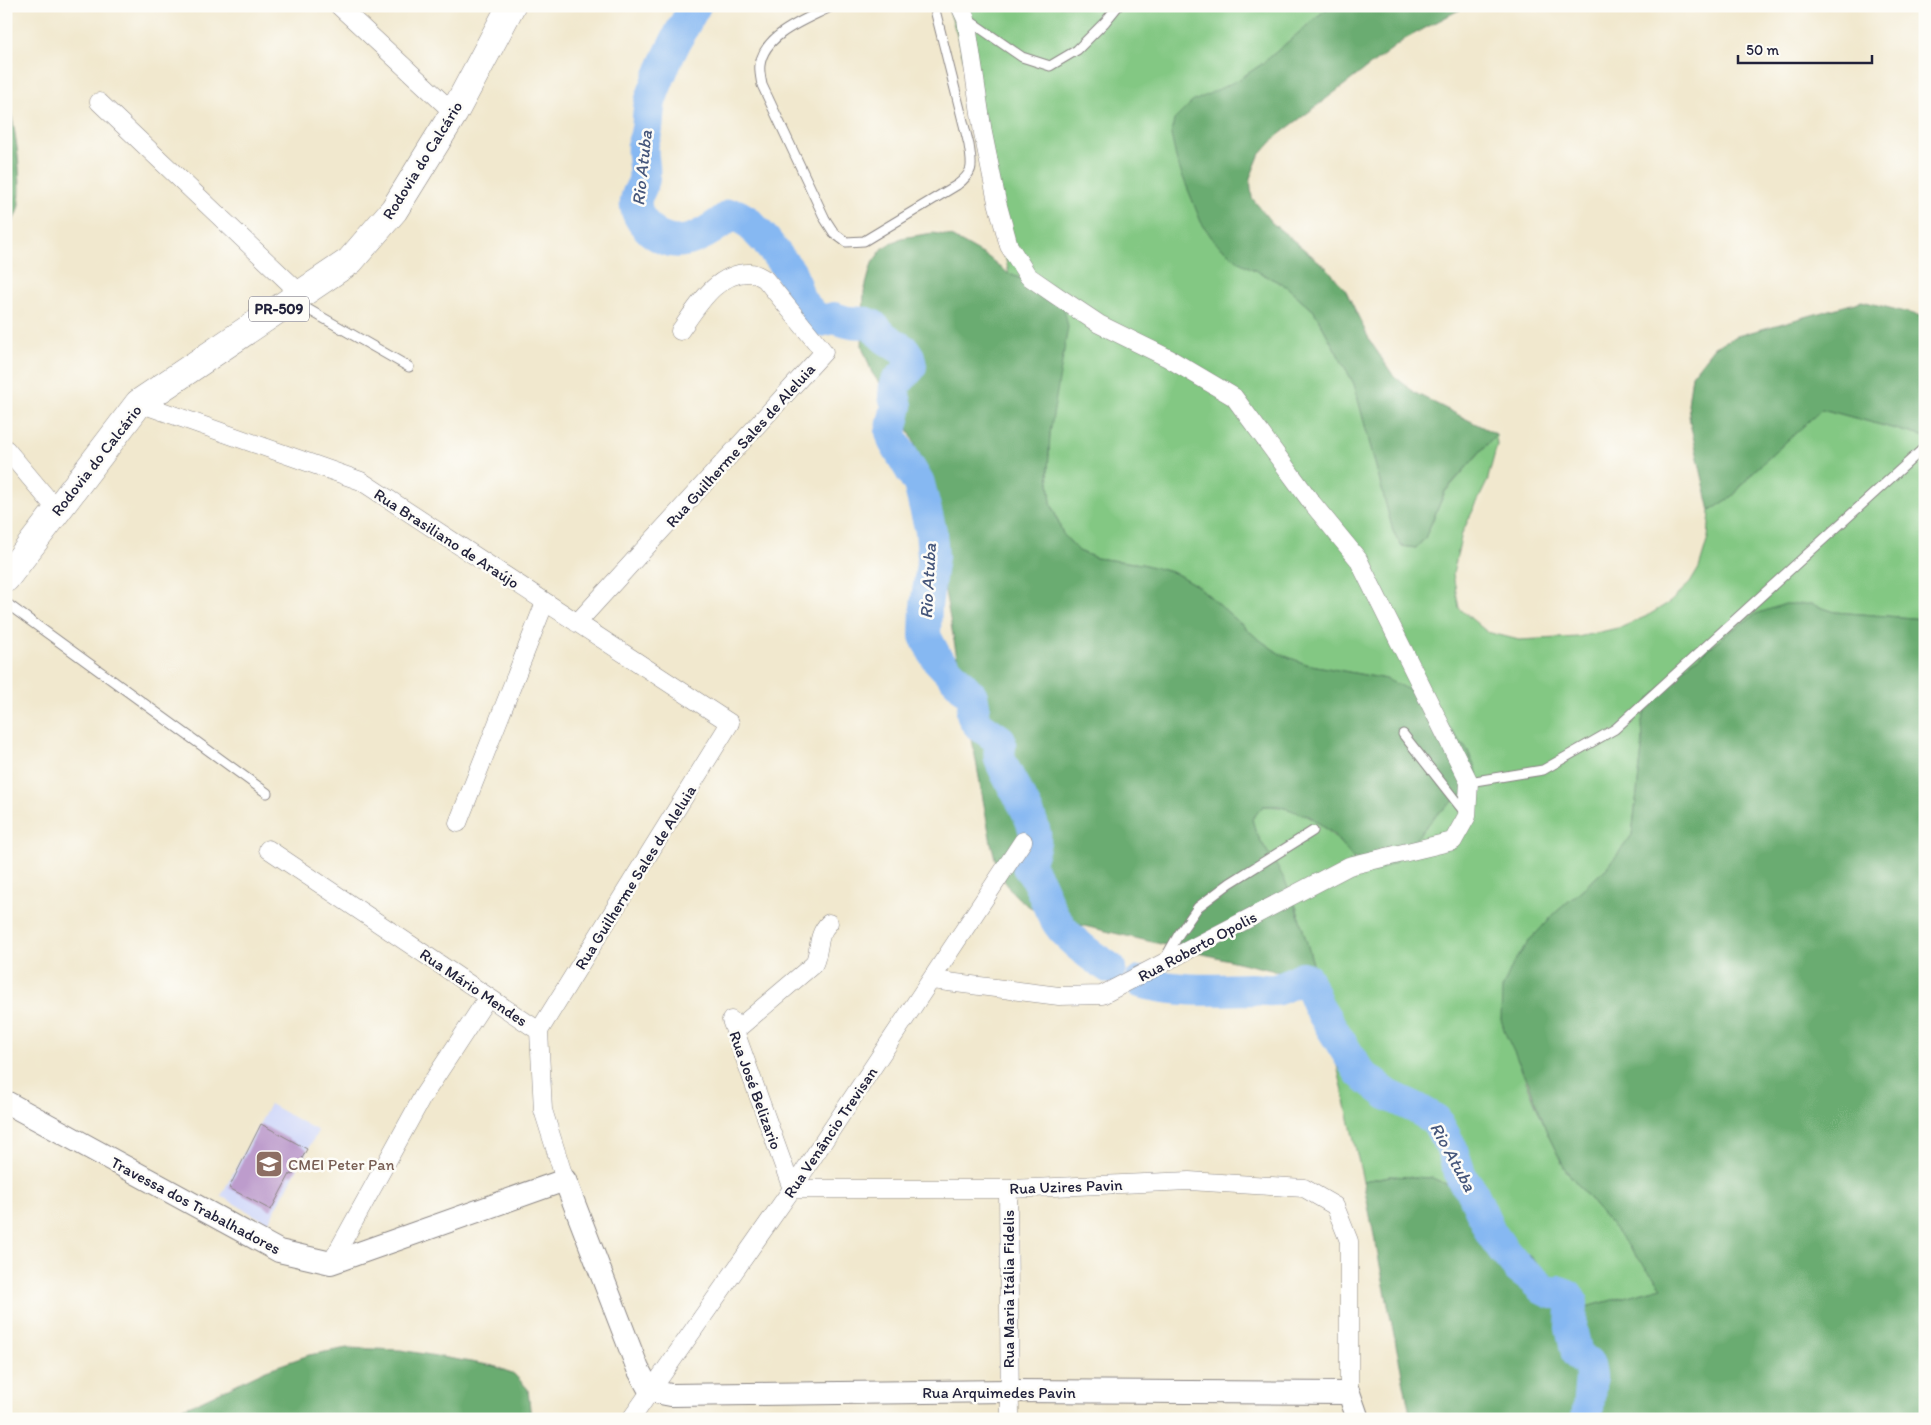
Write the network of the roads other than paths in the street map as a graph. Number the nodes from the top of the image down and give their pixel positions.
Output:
1 (339, 6) edge
2 (511, 6) edge
3 (832, 6) edge
4 (934, 6) edge
5 (1118, 6) edge
6 (963, 13) edge
7 (99, 102) dead end
8 (454, 113) junction
9 (297, 297) junction
10 (680, 331) dead end
11 (409, 367) dead end
12 (139, 403) junction
13 (1925, 447) edge
14 (6, 449) edge
15 (57, 510) junction
16 (6, 578) edge
17 (545, 602) junction
18 (6, 603) edge
19 (577, 623) junction
20 (730, 723) joint
21 (1403, 734) dead end
22 (1469, 782) junction
23 (267, 793) dead end
24 (1468, 816) junction
25 (458, 823) dead end
26 (1313, 832) dead end
27 (1023, 841) dead end
28 (268, 849) dead end
29 (829, 923) dead end
30 (1161, 964) junction
31 (932, 980) junction
32 (488, 998) junction
33 (539, 1031) junction
34 (6, 1102) edge
35 (565, 1180) junction
36 (792, 1189) junction
37 (1008, 1189) junction
38 (331, 1263) junction
39 (650, 1391) junction
40 (1009, 1391) junction
41 (1349, 1393) junction
42 (631, 1419) edge
43 (1010, 1419) edge
44 (1358, 1419) edge

1 - 8 street
2 - 8 main road, Rodovia do Calcário / PR-509
3 - 4 lane
5 - 6 lane
6 - 22 street
7 - 9 street
8 - 9 main road, Rodovia do Calcário / PR-509
9 - 11 lane
9 - 12 main road, Rodovia do Calcário / PR-509
10 - 19 street, Rua Guilherme Sales de Aleluia
12 - 15 main road, Rodovia do Calcário / PR-509
12 - 17 street, Rua Brasiliano de Araújo
13 - 22 lane
14 - 15 street
15 - 16 main road, Rodovia do Calcário / PR-509
17 - 19 street, Rua Brasiliano de Araújo
17 - 25 street
18 - 23 lane
19 - 20 street, Rua Brasiliano de Araújo
20 - 33 street, Rua Guilherme Sales de Aleluia
21 - 24 lane
22 - 24 street
24 - 30 street, Rua Roberto Opolis
26 - 30 lane
27 - 31 street, Rua Venâncio Trevisan
28 - 32 street, Rua Mário Mendes
29 - 36 street, Rua José Belizario
30 - 31 street, Rua Roberto Opolis
31 - 36 street, Rua Venâncio Trevisan
32 - 33 street, Rua Mário Mendes
32 - 38 street
33 - 35 street, Rua Mário Mendes
34 - 38 street, Travessa dos Trabalhadores
35 - 38 street
35 - 39 street, Rua Mário Mendes
36 - 37 street, Rua Uzires Pavin
36 - 39 street, Rua Venâncio Trevisan
37 - 40 street, Rua Maria Itália Fidelis
37 - 41 street, Rua Uzires Pavin
39 - 40 street, Rua Arquimedes Pavin
39 - 42 street, Rua Venâncio Trevisan
40 - 41 street, Rua Arquimedes Pavin
40 - 43 street, Rua Maria Itália Fidelis
41 - 44 street

